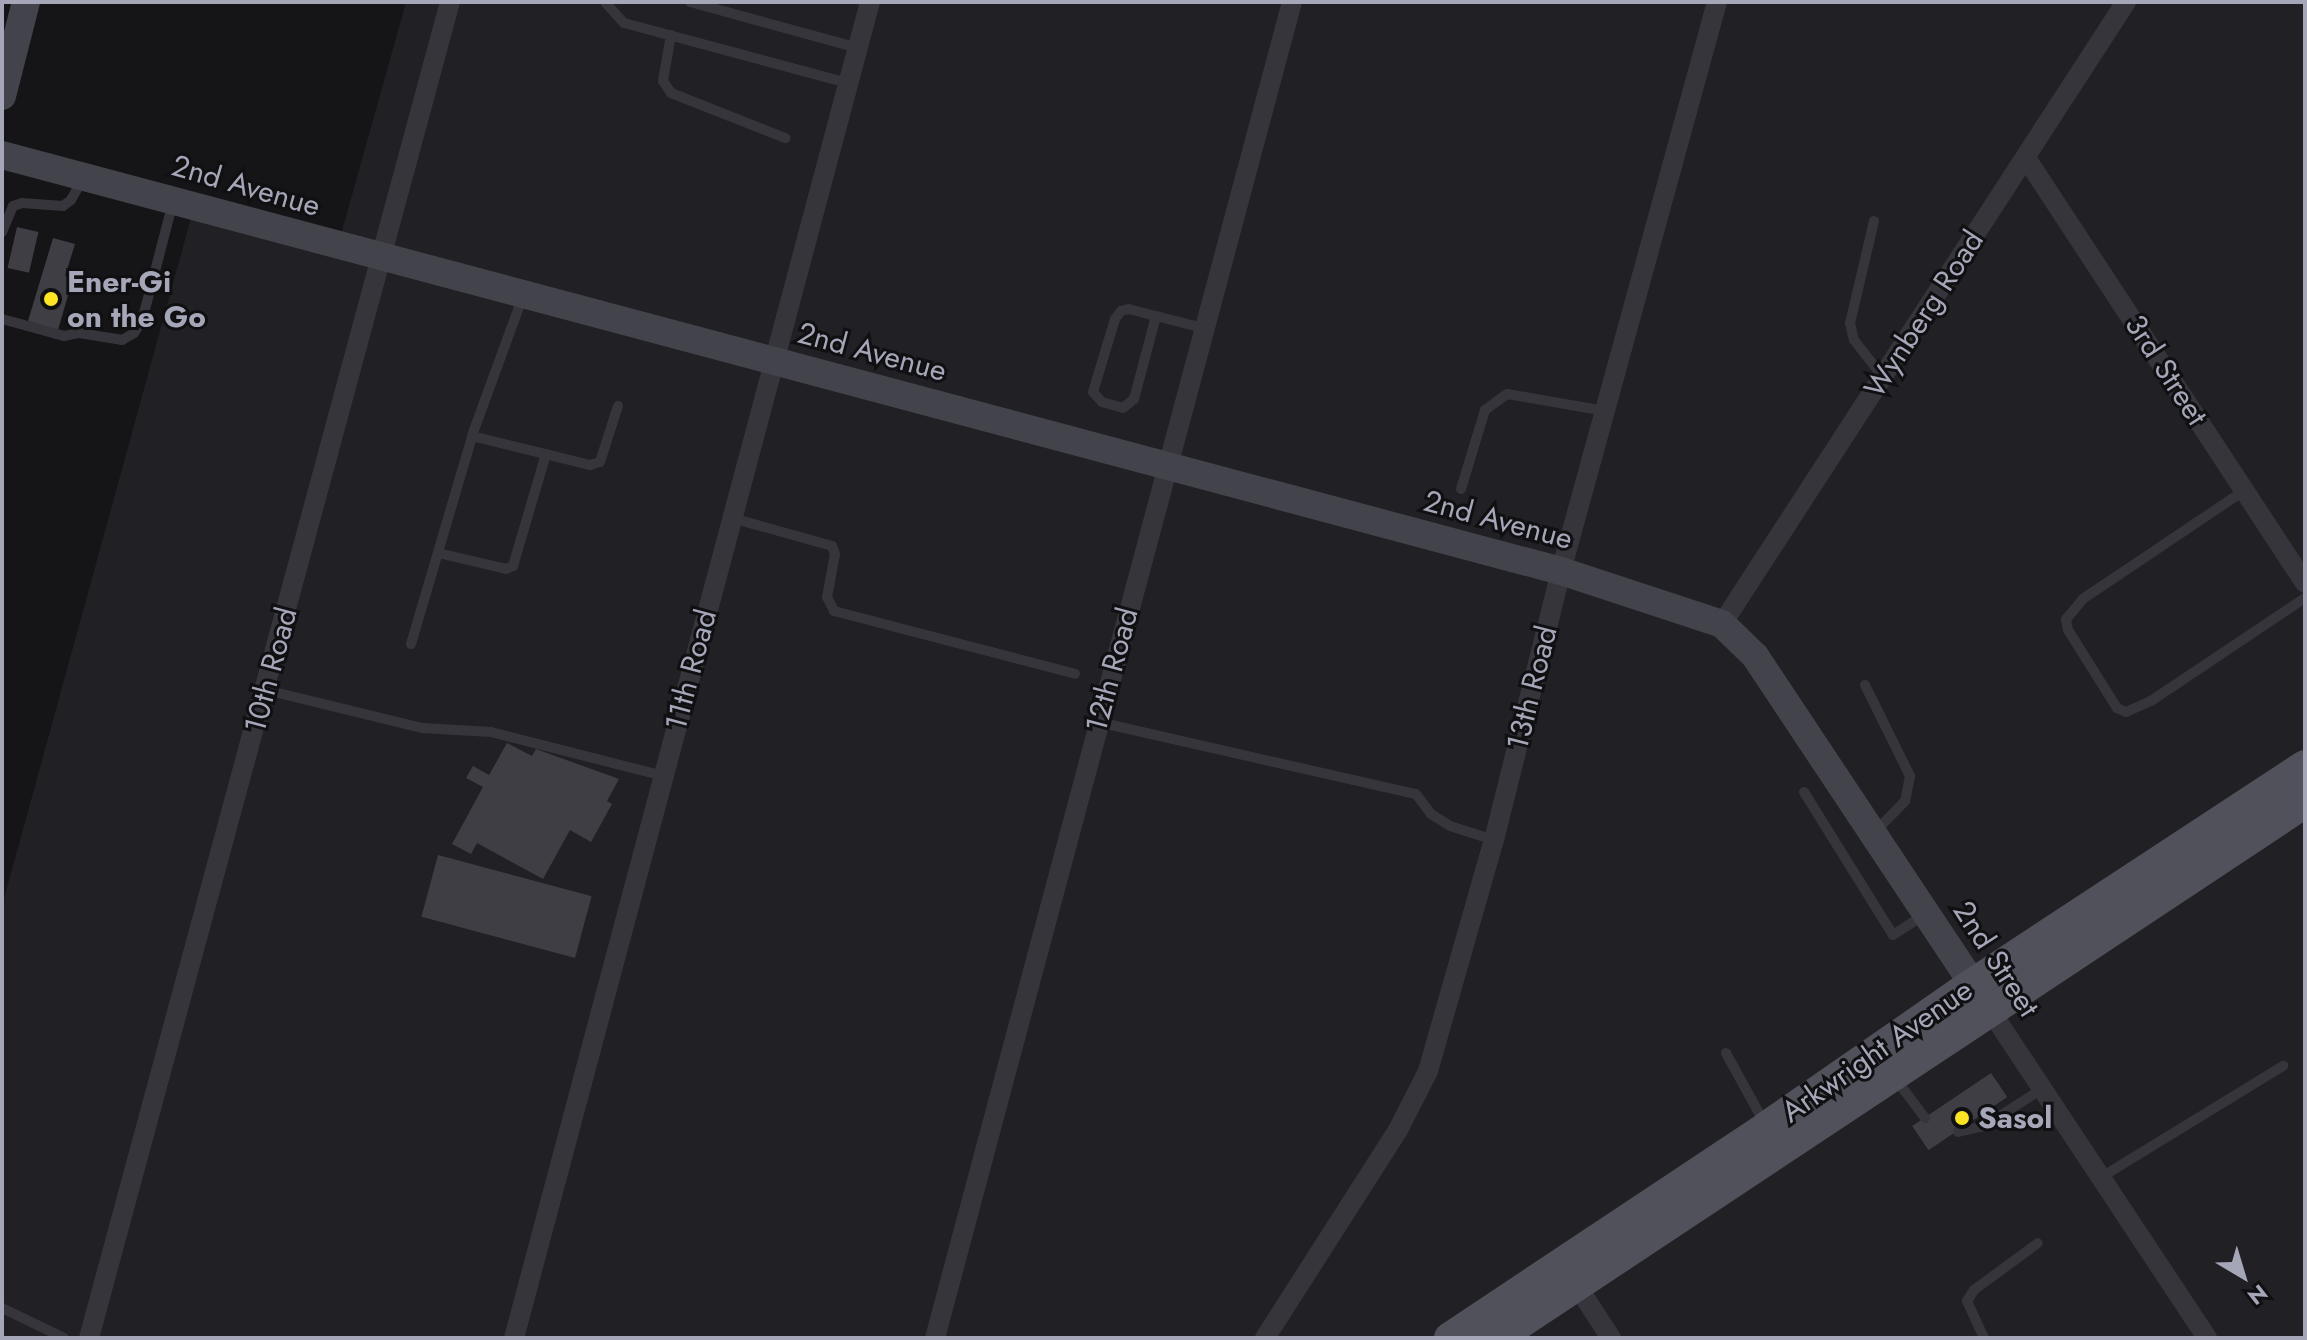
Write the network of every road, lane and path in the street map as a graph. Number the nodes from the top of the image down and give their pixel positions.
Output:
1 (26, 2) edge
2 (450, 2) edge
3 (605, 2) edge
4 (690, 2) edge
5 (870, 2) edge
6 (1292, 2) edge
7 (1717, 2) edge
8 (2126, 2) edge
9 (671, 35) junction
10 (858, 48) junction
11 (848, 83) junction
12 (2, 96) edge
13 (785, 138) dead end
14 (2, 155) edge
15 (2026, 158) junction
16 (84, 176) junction
17 (174, 200) junction
18 (1874, 221) dead end
19 (2, 232) edge
20 (382, 259) junction
21 (524, 294) junction
22 (1156, 316) junction
23 (2, 319) edge
24 (1203, 328) junction
25 (773, 360) junction
26 (1883, 377) junction
27 (618, 406) dead end
28 (1605, 411) junction
29 (472, 436) junction
30 (546, 454) junction
31 (1166, 466) junction
32 (1461, 489) dead end
33 (2245, 490) junction
34 (731, 518) junction
35 (438, 553) junction
36 (1561, 571) junction
37 (2305, 583) edge
38 (2305, 598) edge
39 (1722, 624) junction
40 (411, 644) dead end
41 (1075, 674) dead end
42 (1865, 685) dead end
43 (266, 690) junction
44 (1098, 722) junction
45 (2305, 766) edge
46 (663, 776) junction
47 (1804, 792) dead end
48 (2305, 802) edge
49 (1873, 833) junction
50 (1494, 840) junction
51 (1926, 914) junction
52 (1973, 984) junction
53 (1992, 1013) junction
54 (1726, 1053) dead end
55 (2283, 1066) dead end
56 (1894, 1077) junction
57 (2042, 1089) junction
58 (1925, 1118) dead end
59 (1767, 1127) junction
60 (1958, 1132) dead end
61 (2100, 1178) junction
62 (2038, 1243) dead end
63 (1571, 1275) junction
64 (2, 1308) edge
65 (64, 1338) edge
66 (89, 1338) edge
67 (514, 1338) edge
68 (935, 1338) edge
69 (1265, 1338) edge
70 (1450, 1338) edge
71 (1497, 1338) edge
72 (1611, 1338) edge
73 (1984, 1338) edge
74 (2207, 1338) edge

1 - 12 street
2 - 20 street, 10th Road
3 - 9 lane
4 - 10 lane
5 - 10 street, 11th Road
6 - 24 street, 12th Road
7 - 28 street, 13th Road
8 - 15 street, Wynberg Road
9 - 11 lane
9 - 13 lane
10 - 11 street, 11th Road
11 - 25 street, 11th Road
14 - 16 street, 2nd Avenue
15 - 26 street, Wynberg Road
15 - 33 street, 3rd Street
16 - 17 street, 2nd Avenue
16 - 19 lane
17 - 20 street, 2nd Avenue
17 - 23 lane
18 - 26 lane
20 - 21 street, 2nd Avenue
20 - 43 street, 10th Road
21 - 25 street, 2nd Avenue
21 - 29 lane
22 - 22 lane
22 - 24 lane
24 - 31 street, 12th Road
25 - 31 street, 2nd Avenue
25 - 34 street, 11th Road
26 - 39 street, Wynberg Road
27 - 30 lane
28 - 32 lane
28 - 36 street, 13th Road
29 - 30 lane
29 - 35 lane
30 - 35 lane
31 - 36 street, 2nd Avenue
31 - 44 street, 12th Road
33 - 37 street, 3rd Street
33 - 38 lane
34 - 41 lane
34 - 46 street, 11th Road
35 - 40 lane
36 - 39 street, 2nd Avenue
36 - 50 street, 13th Road
39 - 49 street, 2nd Street
42 - 49 lane
43 - 46 lane
43 - 66 street, 10th Road
44 - 50 lane
44 - 68 street, 12th Road
45 - 52 main road, Arkwright Avenue
46 - 67 street, 11th Road
47 - 51 lane
48 - 53 main road, Arkwright Avenue
49 - 51 street, 2nd Street
50 - 69 street, 13th Road
51 - 52 street, 2nd Street
52 - 53 street, 2nd Street
52 - 59 main road, Arkwright Avenue
53 - 56 main road, Arkwright Avenue
53 - 57 street, 2nd Street
54 - 59 lane
55 - 61 lane
56 - 58 lane
56 - 63 main road, Arkwright Avenue
57 - 60 lane
57 - 61 street, 2nd Street
59 - 63 main road, Arkwright Avenue
61 - 74 street, 2nd Street
62 - 73 lane
63 - 70 main road, Arkwright Avenue
63 - 71 main road, Arkwright Avenue
63 - 72 street
64 - 65 lane

